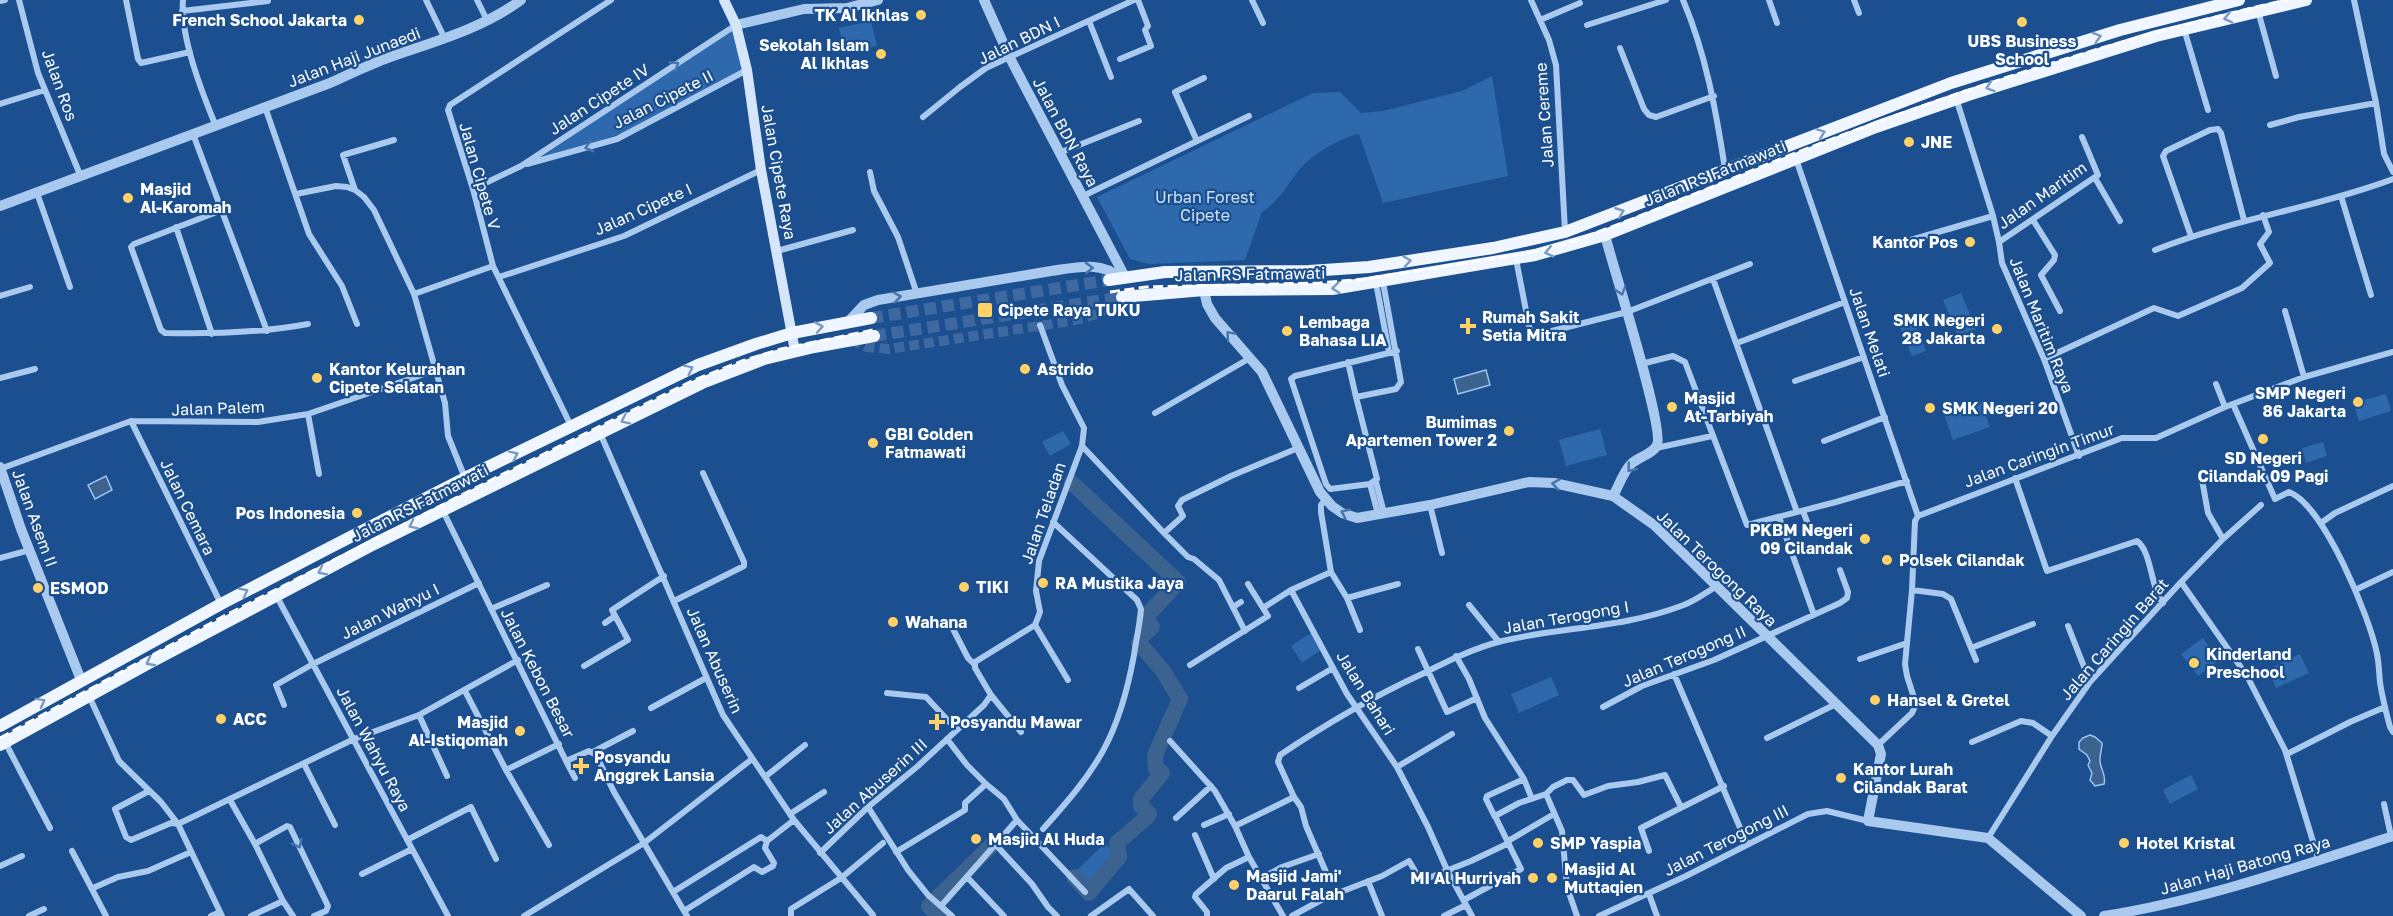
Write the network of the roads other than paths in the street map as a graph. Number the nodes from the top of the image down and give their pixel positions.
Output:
1 (5, 0) edge
2 (19, 0) edge
3 (126, 0) edge
4 (183, 0) edge
5 (426, 0) edge
6 (477, 0) edge
7 (521, 0) edge
8 (611, 0) edge
9 (724, 0) edge
10 (878, 0) edge
11 (984, 0) edge
12 (1136, 0) edge
13 (1252, 0) edge
14 (1531, 0) edge
15 (1666, 0) edge
16 (1683, 0) edge
17 (1769, 0) edge
18 (1854, 0) edge
19 (2239, 0) edge
20 (2306, 0) edge
21 (2355, 0) edge
22 (268, 1) edge
23 (0, 2) edge
24 (1580, 3) dead end
25 (182, 11) junction
26 (2258, 11) junction
27 (1859, 13) dead end
28 (487, 20) junction
29 (1089, 21) junction
30 (1540, 21) junction
31 (1263, 23) dead end
32 (1777, 23) dead end
33 (736, 25) junction
34 (1587, 25) dead end
35 (2184, 28) junction
36 (446, 39) junction
37 (1620, 48) dead end
38 (2055, 50) junction
39 (190, 52) junction
40 (2041, 54) junction
41 (1010, 58) junction
42 (1120, 59) dead end
43 (2060, 65) junction
44 (2046, 69) junction
45 (747, 70) junction
46 (2276, 76) dead end
47 (1112, 77) dead end
48 (1204, 78) dead end
49 (45, 90) junction
50 (1714, 96) junction
51 (1956, 98) junction
52 (2376, 103) junction
53 (0, 104) edge
54 (265, 107) junction
55 (2208, 110) dead end
56 (1249, 116) dead end
57 (923, 117) dead end
58 (1139, 121) dead end
59 (215, 124) junction
60 (2270, 125) dead end
61 (193, 134) junction
62 (2082, 137) dead end
63 (394, 140) dead end
64 (1197, 141) junction
65 (1059, 153) junction
66 (1796, 158) junction
67 (521, 166) junction
68 (1725, 169) junction
69 (761, 170) junction
70 (870, 172) dead end
71 (2393, 172) edge
72 (81, 177) junction
73 (2095, 178) junction
74 (2393, 179) edge
75 (473, 189) junction
76 (355, 190) junction
77 (38, 193) junction
78 (296, 194) junction
79 (1660, 195) junction
80 (1083, 196) junction
81 (2341, 196) junction
82 (0, 206) edge
83 (222, 210) junction
84 (1666, 210) junction
85 (2263, 215) junction
86 (1993, 216) junction
87 (2033, 220) junction
88 (2244, 220) junction
89 (2120, 221) dead end
90 (176, 227) junction
91 (854, 230) dead end
92 (1565, 232) junction
93 (1605, 235) junction
94 (2191, 236) junction
95 (2000, 242) junction
96 (1897, 244) dead end
97 (2155, 250) dead end
98 (777, 251) junction
99 (1516, 259) junction
100 (1750, 264) dead end
101 (493, 266) junction
102 (499, 277) junction
103 (1118, 278) junction
104 (1713, 279) junction
105 (1380, 282) junction
106 (30, 286) dead end
107 (70, 287) dead end
108 (1203, 291) junction
109 (414, 294) junction
110 (917, 294) junction
111 (2371, 295) dead end
112 (0, 296) edge
113 (1122, 297) dead end
114 (1845, 302) junction
115 (2060, 311) dead end
116 (2285, 311) dead end
117 (1628, 312) junction
118 (871, 318) tunnel mouth
119 (847, 323) junction
120 (308, 324) dead end
121 (357, 324) dead end
122 (1040, 325) dead end
123 (267, 331) junction
124 (792, 333) junction
125 (212, 334) junction
126 (874, 336) tunnel mouth
127 (1737, 343) junction
128 (795, 351) junction
129 (1397, 351) junction
130 (1389, 352) junction
131 (2393, 352) edge
132 (1864, 357) junction
133 (1250, 358) junction
134 (2044, 359) junction
135 (1348, 362) junction
136 (1641, 364) junction
137 (35, 369) dead end
138 (436, 370) junction
139 (2304, 377) junction
140 (0, 378) edge
141 (1795, 381) dead end
142 (2216, 384) dead end
143 (1356, 398) junction
144 (2233, 404) junction
145 (2225, 406) junction
146 (1155, 413) dead end
147 (308, 414) junction
148 (1885, 417) junction
149 (131, 421) junction
150 (571, 426) junction
151 (600, 433) junction
152 (1712, 436) junction
153 (1824, 441) dead end
154 (1082, 446) junction
155 (1298, 448) junction
156 (1656, 448) junction
157 (2079, 456) junction
158 (1, 472) edge
159 (703, 473) dead end
160 (319, 474) dead end
161 (2201, 474) dead end
162 (465, 478) junction
163 (2015, 478) junction
164 (1907, 481) junction
165 (1373, 483) junction
166 (2393, 486) edge
167 (1614, 496) junction
168 (1326, 499) junction
169 (1430, 505) junction
170 (2261, 505) dead end
171 (443, 510) junction
172 (1800, 512) junction
173 (1381, 514) junction
174 (1918, 516) junction
175 (1779, 517) junction
176 (1053, 522) junction
177 (2321, 523) junction
178 (368, 529) junction
179 (1164, 532) junction
180 (1812, 534) dead end
181 (355, 535) junction
182 (2223, 539) junction
183 (369, 547) junction
184 (30, 550) junction
185 (1442, 553) dead end
186 (0, 558) edge
187 (1840, 570) dead end
188 (1331, 572) junction
189 (2393, 572) edge
190 (664, 576) junction
191 (2181, 582) junction
192 (479, 583) junction
193 (1248, 584) dead end
194 (1398, 584) dead end
195 (547, 585) dead end
196 (1716, 586) junction
197 (1291, 590) junction
198 (1912, 590) junction
199 (2355, 590) junction
200 (276, 595) junction
201 (1347, 598) junction
202 (674, 601) junction
203 (1241, 602) dead end
204 (2163, 603) junction
205 (221, 604) junction
206 (1469, 605) dead end
207 (1233, 607) junction
208 (1263, 608) junction
209 (491, 609) junction
210 (1814, 615) junction
211 (615, 616) junction
212 (605, 623) dead end
213 (2033, 624) dead end
214 (1035, 625) junction
215 (2068, 626) dead end
216 (953, 629) dead end
217 (1360, 630) dead end
218 (1245, 631) junction
219 (1765, 636) junction
220 (1499, 642) junction
221 (1907, 643) junction
222 (1971, 648) junction
223 (1418, 649) dead end
224 (1456, 656) junction
225 (1860, 659) dead end
226 (518, 660) junction
227 (1976, 660) dead end
228 (313, 664) junction
229 (974, 664) junction
230 (1190, 665) dead end
231 (584, 666) dead end
232 (1333, 668) junction
233 (1427, 671) junction
234 (1674, 674) junction
235 (706, 678) junction
236 (81, 680) junction
237 (1068, 680) dead end
238 (2090, 682) junction
239 (1299, 688) dead end
240 (465, 691) junction
241 (887, 693) dead end
242 (89, 695) junction
243 (992, 695) junction
244 (1477, 698) junction
245 (1836, 704) junction
246 (284, 705) dead end
247 (1356, 707) junction
248 (1603, 707) dead end
249 (2385, 707) junction
250 (651, 708) dead end
251 (419, 716) junction
252 (0, 726) edge
253 (956, 729) junction
254 (633, 731) dead end
255 (1021, 732) dead end
256 (2393, 732) edge
257 (1452, 734) dead end
258 (2052, 736) junction
259 (1767, 738) dead end
260 (354, 739) junction
261 (947, 739) junction
262 (1170, 741) dead end
263 (1972, 742) dead end
264 (2, 744) edge
265 (559, 744) junction
266 (805, 745) dead end
267 (1878, 746) junction
268 (593, 752) junction
269 (2287, 754) junction
270 (752, 759) junction
271 (566, 761) junction
272 (304, 764) junction
273 (1397, 766) junction
274 (506, 770) junction
275 (447, 776) dead end
276 (765, 777) junction
277 (575, 778) dead end
278 (1524, 779) junction
279 (986, 784) junction
280 (1211, 786) junction
281 (1724, 786) junction
282 (149, 791) junction
283 (824, 792) dead end
284 (1546, 794) junction
285 (1294, 797) junction
286 (1532, 799) junction
287 (230, 800) junction
288 (2384, 804) dead end
289 (868, 807) junction
290 (1681, 807) junction
291 (1229, 814) junction
292 (1554, 814) junction
293 (792, 817) junction
294 (1495, 817) junction
295 (1176, 818) dead end
296 (1016, 819) junction
297 (1868, 821) junction
298 (178, 825) junction
299 (336, 825) dead end
300 (1204, 825) dead end
301 (1235, 826) junction
302 (50, 828) dead end
303 (1043, 829) dead end
304 (1195, 835) dead end
305 (2392, 836) edge
306 (1988, 838) junction
307 (407, 840) junction
308 (767, 841) junction
309 (1508, 842) junction
310 (644, 843) junction
311 (883, 843) dead end
312 (255, 844) junction
313 (549, 844) dead end
314 (1747, 844) junction
315 (996, 845) junction
316 (412, 849) junction
317 (72, 851) dead end
318 (1649, 851) dead end
319 (191, 852) junction
320 (896, 852) junction
321 (820, 853) junction
322 (1318, 854) junction
323 (22, 855) dead end
324 (1249, 857) junction
325 (496, 859) dead end
326 (2319, 861) junction
327 (0, 866) edge
328 (1447, 870) junction
329 (362, 874) dead end
330 (967, 877) junction
331 (841, 878) junction
332 (1262, 878) junction
333 (1214, 879) junction
334 (1329, 879) dead end
335 (1368, 881) junction
336 (93, 888) junction
337 (673, 892) junction
338 (1085, 892) dead end
339 (1649, 894) junction
340 (283, 901) junction
341 (1465, 902) junction
342 (938, 903) junction
343 (44, 909) dead end
344 (685, 913) edge
345 (221, 914) edge
346 (873, 915) edge
347 (29, 916) edge
348 (106, 916) edge
349 (211, 916) edge
350 (251, 916) edge
351 (293, 916) edge
352 (314, 916) edge
353 (448, 916) edge
354 (524, 916) edge
355 (792, 916) edge
356 (952, 916) edge
357 (1004, 916) edge
358 (1057, 916) edge
359 (1091, 916) edge
360 (1153, 916) edge
361 (1207, 916) edge
362 (1283, 916) edge
363 (1292, 916) edge
364 (1382, 916) edge
365 (1444, 916) edge
366 (1472, 916) edge
367 (1577, 916) edge
368 (1599, 916) edge
369 (1657, 916) edge
370 (2080, 916) edge
371 (2104, 916) edge

1 - 23 street
2 - 49 street, Jalan Ros
3 - 39 street
4 - 25 street
5 - 36 street
6 - 28 street
7 - 28 street, Jalan Haji Junaedi
8 - 75 street, Jalan Cipete V
9 - 33 main road, Jalan Cipete Raya
10 - 33 street
11 - 41 street, Jalan BDN Raya
12 - 29 street, Jalan BDN I
12 - 42 street
13 - 31 street
14 - 30 street, Jalan Cereme
15 - 34 street
16 - 50 street
17 - 32 street
18 - 27 street
38 -> 19 main road, Jalan RS Fatmawati
20 - 26 main road, Jalan RS Fatmawati
21 - 52 street
22 - 25 street
24 - 30 street
25 - 39 street
26 -> 35 main road, Jalan RS Fatmawati
26 - 46 street
28 - 36 street, Jalan Haji Junaedi
29 - 41 street, Jalan BDN I
29 - 47 street
30 - 92 street, Jalan Cereme
33 - 45 main road, Jalan Cipete Raya
67 -> 33 street, Jalan Cipete IV
35 - 43 main road, Jalan RS Fatmawati
35 - 55 street
36 - 54 street, Jalan Haji Junaedi
37 - 50 street
38 - 40 main road, Jalan RS Fatmawati
38 - 43 main road
39 - 59 street
40 - 44 main road
68 -> 40 main road, Jalan RS Fatmawati
41 - 57 street, Jalan BDN I
41 - 65 street, Jalan BDN Raya
43 - 44 main road, Jalan RS Fatmawati
44 -> 51 main road, Jalan RS Fatmawati
45 -> 67 street, Jalan Cipete II
45 - 69 main road, Jalan Cipete Raya
48 - 64 street
49 - 53 street
49 - 72 street, Jalan Ros
50 - 68 street
51 - 66 main road, Jalan RS Fatmawati
51 - 86 street, Jalan Maritim Raya
52 - 60 street
52 - 71 street
54 - 59 street, Jalan Haji Junaedi
54 - 78 street
56 - 64 street
58 - 65 street
59 - 61 street, Jalan Haji Junaedi
61 - 72 street, Jalan Haji Junaedi
61 - 83 street
62 - 73 street, Jalan Maritim
63 - 76 street
64 - 80 street
65 - 80 street, Jalan BDN Raya
66 - 84 main road, Jalan RS Fatmawati
66 - 114 street, Jalan Melati
67 - 75 street, Jalan Cipete IV
68 - 79 main road, Jalan RS Fatmawati
69 - 98 main road, Jalan Cipete Raya
69 - 102 street, Jalan Cipete I
70 - 110 street
72 - 77 street, Jalan Haji Junaedi
73 - 87 street, Jalan Maritim
73 - 89 street
74 - 81 street
75 - 101 street, Jalan Cipete V
76 - 78 street
76 - 109 street
77 - 82 street, Jalan Haji Junaedi
77 - 107 street
78 - 121 street
79 - 84 main road
92 -> 79 main road, Jalan RS Fatmawati
80 - 103 street, Jalan BDN Raya
81 - 85 street
81 - 111 street
83 - 90 street
83 - 123 street
84 - 93 main road, Jalan RS Fatmawati
85 - 88 street
85 - 134 street
86 - 95 street, Jalan Maritim Raya
86 - 96 street
87 - 95 street, Jalan Maritim
87 - 115 street
88 - 94 street
88 - 94 street
90 - 125 street
90 - 125 street
91 - 98 street
103 -> 92 main road, Jalan RS Fatmawati
93 -> 99 main road, Jalan RS Fatmawati
93 -> 117 street
94 - 97 street
95 - 134 street, Jalan Maritim Raya
98 - 124 main road, Jalan Cipete Raya
99 - 105 main road, Jalan RS Fatmawati
99 - 117 street
100 - 104 street
101 - 102 street, Jalan Cipete V
101 - 109 street
102 - 150 street, Jalan Cipete V
110 -> 103 street
104 - 117 street
104 - 127 street
105 -> 108 main road, Jalan RS Fatmawati
105 - 129 street
105 - 130 street
106 - 112 street
108 - 113 main road, Jalan RS Fatmawati
133 -> 108 street, Jalan Terogong Raya
109 - 138 street
119 -> 110 street
114 - 127 street
114 - 132 street, Jalan Melati
116 - 139 street
117 - 136 street
118 - 119 main road, Jalan RS Fatmawati
124 -> 119 main road, Jalan RS Fatmawati
120 - 123 street
122 - 154 street, Jalan Teladan
123 - 125 street
124 - 128 main road, Jalan Cipete Raya
150 -> 124 main road, Jalan RS Fatmawati
126 - 128 main road, Jalan RS Fatmawati
127 - 172 street
128 -> 151 main road, Jalan RS Fatmawati
129 - 130 street
129 - 143 street
130 - 135 street
131 - 139 street, Jalan Caringin Timur
132 - 141 street
132 - 148 street, Jalan Melati
133 - 146 street
133 - 155 street, Jalan Terogong Raya
134 - 157 street, Jalan Maritim Raya
135 - 143 street
135 - 165 street
136 - 152 street
136 - 156 street
137 - 140 street
138 - 147 street, Jalan Palem
138 - 162 street
139 - 144 street, Jalan Caringin Timur
142 - 145 street
143 - 165 street
144 - 145 street, Jalan Caringin Timur
144 - 177 street
145 - 157 street, Jalan Caringin Timur
147 - 149 street, Jalan Palem
147 - 160 street
148 - 153 street
148 - 164 street, Jalan Melati
149 - 158 street, Jalan Palem
149 - 205 street, Jalan Cemara
162 -> 150 main road, Jalan RS Fatmawati
151 - 171 main road, Jalan RS Fatmawati
151 - 190 street, Jalan Abuserin
152 - 156 street
152 - 175 street
154 - 176 street, Jalan Teladan
154 - 179 street, Jalan Teladan
155 - 168 street, Jalan Terogong Raya
155 - 179 street
156 -> 167 street
157 - 163 street, Jalan Caringin Timur
158 - 184 street, Jalan Asem II
159 - 202 street
161 - 182 street
162 - 178 main road, Jalan RS Fatmawati
163 - 174 street, Jalan Caringin Timur
163 - 204 street
164 - 172 street
164 - 174 street, Jalan Melati
165 - 173 street
166 - 177 street
167 -> 169 street, Jalan Terogong Raya
167 - 196 street, Jalan Terogong Raya
173 -> 168 street, Jalan Terogong Raya
168 - 188 street
169 - 173 street, Jalan Terogong Raya
169 - 185 street
170 - 182 street, Jalan Caringin Barat
171 -> 183 main road, Jalan RS Fatmawati
171 - 192 street, Jalan Kebon Besar
172 - 175 street
172 - 180 street
174 - 198 street
175 - 210 street
176 - 214 street, Jalan Teladan
176 - 303 street
177 - 199 street
178 - 181 main road, Jalan RS Fatmawati
178 - 183 main road
179 - 207 street, Jalan Teladan
181 - 183 main road
205 -> 181 main road, Jalan RS Fatmawati
182 - 191 street, Jalan Caringin Barat
183 -> 200 main road, Jalan RS Fatmawati
184 - 186 street
184 - 236 street, Jalan Asem II
187 - 210 street, Jalan Terogong II
188 - 197 street
188 - 201 street
189 - 199 street
190 - 202 street, Jalan Abuserin
190 - 211 street
191 - 204 street, Jalan Caringin Barat
191 - 269 street
192 - 209 street, Jalan Kebon Besar
192 - 228 street, Jalan Wahyu I
193 - 208 street
194 - 201 street
195 - 209 street
196 - 219 street, Jalan Terogong Raya
196 - 220 street, Jalan Terogong I
197 - 208 street
197 - 232 street, Jalan Bahari
198 - 221 street
198 - 222 street
199 - 249 street
200 - 228 street, Jalan Wahyu Raya
200 -> 242 main road, Jalan RS Fatmawati
201 - 217 street
202 - 235 street, Jalan Abuserin
203 - 207 street
204 - 238 street, Jalan Caringin Barat
205 - 236 main road, Jalan RS Fatmawati
206 - 220 street
207 - 218 street, Jalan Teladan
208 - 218 street
209 - 226 street, Jalan Kebon Besar
210 - 219 street, Jalan Terogong II
211 - 212 street
211 - 231 street
213 - 222 street
214 - 229 street
214 - 237 street
215 - 238 street
216 - 229 street
218 - 230 street
219 - 234 street, Jalan Terogong II
219 - 245 street, Jalan Terogong Raya
220 - 224 street, Jalan Terogong I
221 - 225 street
221 - 267 street
222 - 227 street
223 - 233 street
224 - 233 street, Jalan Terogong I
224 - 244 street
226 - 240 street
226 - 265 street, Jalan Kebon Besar
228 - 246 street, Jalan Wahyu I
228 - 260 street, Jalan Wahyu Raya
229 - 243 street
232 - 239 street
232 - 247 street, Jalan Bahari
233 - 244 street
233 - 247 street, Jalan Terogong I
234 - 248 street, Jalan Terogong II
234 - 281 street
235 - 250 street
235 - 270 street, Jalan Abuserin
252 -> 236 main road, Jalan RS Fatmawati
238 - 258 street, Jalan Caringin Barat
240 - 251 street
240 - 274 street
241 - 253 street
242 - 264 main road, Jalan RS Fatmawati
242 - 282 street
243 - 253 street, Jalan Abuserin III
243 - 255 street
244 - 278 street
245 - 259 street
245 - 267 street, Jalan Terogong Raya
247 - 273 street, Jalan Bahari
247 - 285 street, Jalan Terogong I
249 - 256 street
249 - 269 street
251 - 260 street
251 - 275 street
253 - 261 street, Jalan Abuserin III
254 - 268 street
257 - 273 street
258 - 263 street
258 - 306 street, Jalan Caringin Barat
260 - 272 street
260 - 307 street, Jalan Wahyu Raya
261 - 279 street, Jalan Abuserin III
261 - 289 street, Jalan Abuserin III
262 - 280 street
264 - 302 street
265 - 271 street, Jalan Kebon Besar
265 - 274 street
266 - 276 street
267 - 297 street
268 - 271 street, Jalan Kebon Besar
268 - 310 street, Jalan Kebon Besar
269 - 326 street
270 - 276 street, Jalan Abuserin
270 - 310 street
271 - 277 street
272 - 287 street
272 - 299 street
273 - 328 street, Jalan Bahari
274 - 313 street
276 - 293 street, Jalan Abuserin
278 - 286 street
278 - 294 street
279 - 296 street, Jalan Abuserin III
279 - 320 street
280 - 291 street
280 - 295 street
281 - 290 street
281 - 314 street
282 - 298 street
282 - 298 street
283 - 293 street
284 - 286 street
284 - 290 street
284 - 292 street
285 - 301 street
285 - 322 street
286 - 294 street
287 - 298 street
287 - 312 street
288 - 305 street
289 - 320 street
289 - 321 street, Jalan Abuserin III
290 - 318 street
291 - 300 street
291 - 301 street
292 - 309 street
292 - 367 street
293 - 308 street
293 - 321 street, Jalan Abuserin
294 - 309 street
296 - 315 street
296 - 338 street, Jalan Abuserin III
297 - 306 street
297 - 314 street, Jalan Terogong III
298 - 319 street
301 - 324 street
304 - 333 street
305 - 326 street, Jalan Haji Batong Raya
306 - 370 street
307 - 316 street, Jalan Wahyu Raya
307 - 325 street
308 - 337 street
308 - 344 street
309 - 328 street
309 - 341 street
310 - 337 street, Jalan Kebon Besar
310 - 354 street
311 - 331 street
312 - 340 street
312 -> 352 street
314 - 339 street, Jalan Terogong III
315 - 330 street
315 - 358 street
316 - 329 street
316 - 353 street, Jalan Wahyu Raya
317 - 336 street
319 - 336 street
319 - 345 street
320 - 342 street
321 - 331 street, Jalan Abuserin
322 - 332 street
322 - 334 street
323 - 327 street
324 - 332 street
324 - 333 street
326 - 371 street, Jalan Haji Batong Raya
328 - 335 street
328 - 341 street, Jalan Bahari
330 - 342 street
330 - 357 street
331 - 346 street, Jalan Abuserin
331 - 355 street
332 - 362 street
333 - 361 street
335 - 363 street
335 - 364 street
336 - 348 street
337 - 344 street, Jalan Kebon Besar
339 - 368 street, Jalan Terogong III
339 - 369 street
340 - 350 street
340 - 351 street
341 - 365 street
341 - 366 street, Jalan Bahari
342 - 356 street
343 - 347 street
345 - 349 street
359 - 360 street

